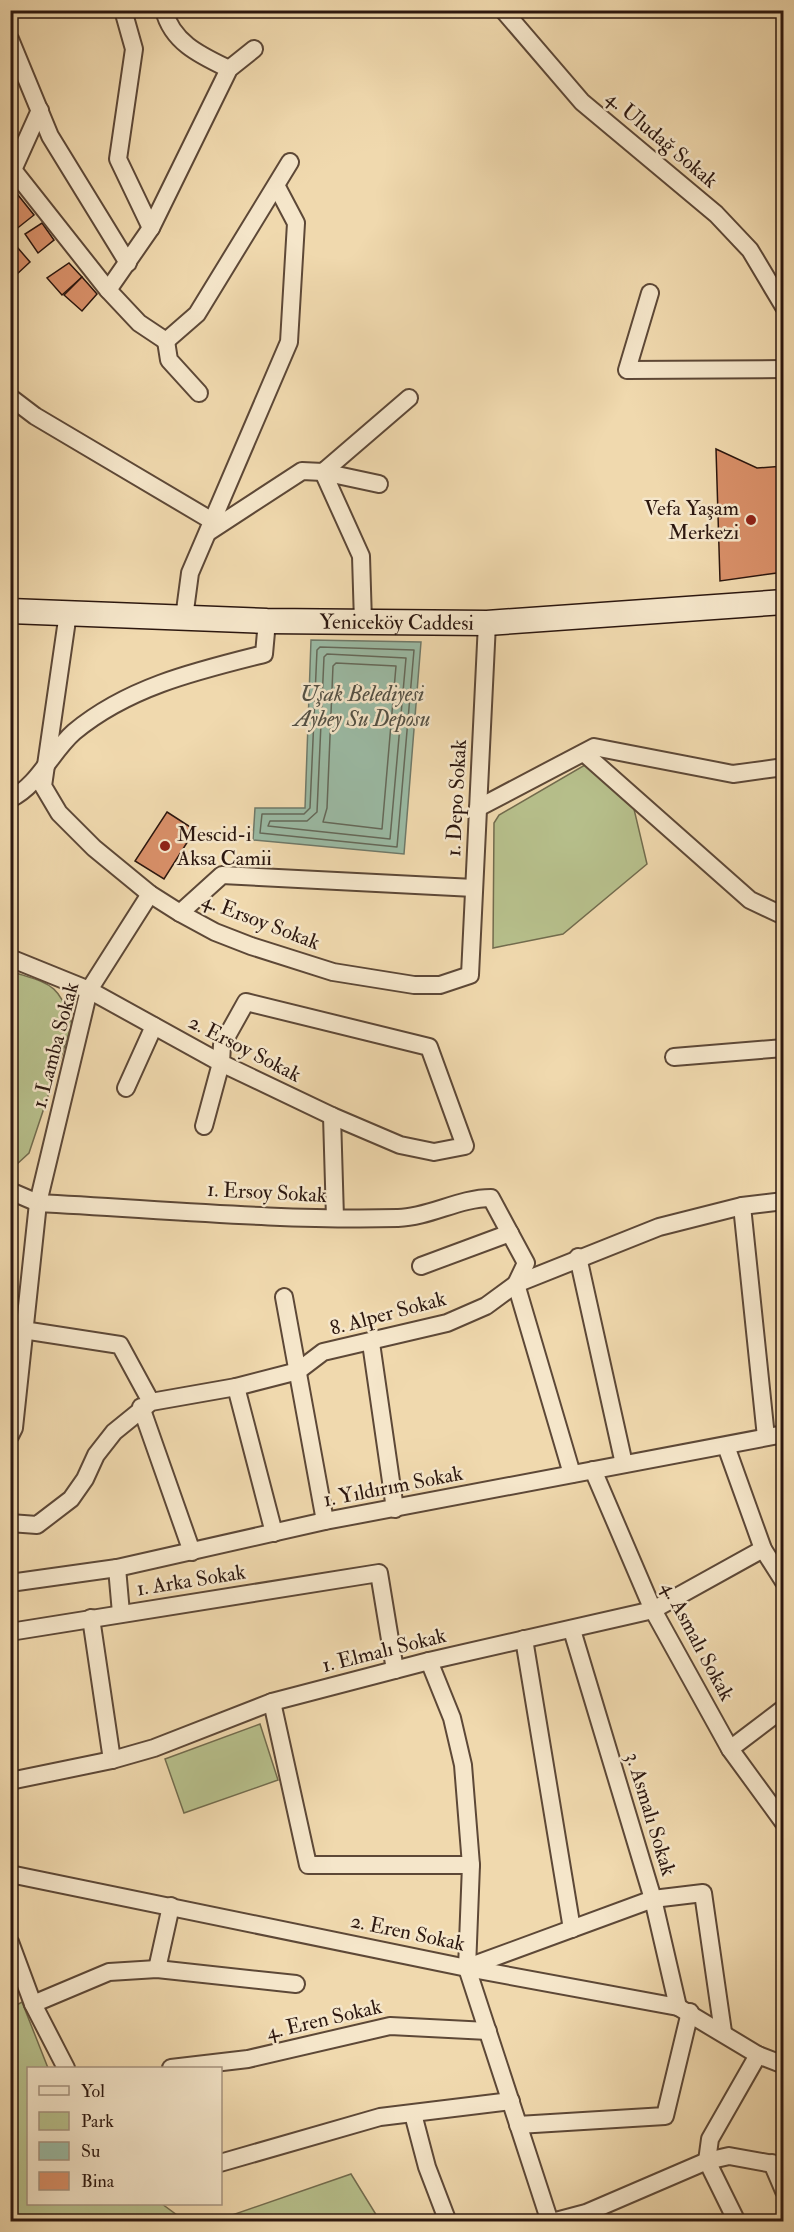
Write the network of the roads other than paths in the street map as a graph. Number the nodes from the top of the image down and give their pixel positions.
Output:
1 (123, 10) edge
2 (164, 10) edge
3 (503, 10) edge
4 (10, 39) edge
5 (254, 49) dead end
6 (229, 69) junction
7 (40, 110) junction
8 (290, 162) dead end
9 (11, 168) edge
10 (277, 187) junction
11 (151, 228) junction
12 (128, 263) junction
13 (108, 290) junction
14 (650, 293) dead end
15 (783, 307) edge
16 (166, 341) junction
17 (783, 369) edge
18 (199, 393) dead end
19 (10, 398) edge
20 (409, 398) dead end
21 (323, 472) junction
22 (379, 484) dead end
23 (212, 527) junction
24 (783, 602) edge
25 (10, 610) edge
26 (68, 613) junction
27 (184, 618) junction
28 (267, 621) junction
29 (363, 622) junction
30 (487, 623) junction
31 (584, 753) junction
32 (783, 766) edge
33 (44, 768) junction
34 (10, 799) edge
35 (478, 808) junction
36 (474, 888) junction
37 (150, 894) junction
38 (180, 913) junction
39 (783, 916) edge
40 (10, 958) edge
41 (470, 975) joint
42 (89, 990) junction
43 (154, 1026) junction
44 (783, 1048) edge
45 (674, 1057) dead end
46 (221, 1063) junction
47 (126, 1088) dead end
48 (332, 1116) junction
49 (204, 1126) dead end
50 (12, 1195) edge
51 (783, 1201) edge
52 (38, 1203) junction
53 (742, 1206) junction
54 (335, 1218) junction
55 (510, 1233) junction
56 (578, 1257) junction
57 (421, 1266) dead end
58 (516, 1284) junction
59 (284, 1297) dead end
60 (23, 1330) junction
61 (371, 1343) junction
62 (15, 1356) edge
63 (298, 1371) junction
64 (14, 1380) edge
65 (236, 1388) junction
66 (146, 1405) junction
67 (783, 1434) edge
68 (10, 1436) edge
69 (766, 1437) junction
70 (726, 1446) junction
71 (624, 1464) junction
72 (592, 1470) junction
73 (573, 1474) junction
74 (395, 1509) junction
75 (325, 1521) junction
76 (10, 1523) edge
77 (274, 1533) junction
78 (763, 1549) junction
79 (192, 1552) junction
80 (117, 1568) junction
81 (783, 1582) edge
82 (10, 1583) edge
83 (653, 1610) junction
84 (122, 1613) junction
85 (91, 1618) junction
86 (572, 1630) junction
87 (10, 1632) edge
88 (524, 1639) junction
89 (429, 1661) junction
90 (395, 1670) junction
91 (272, 1702) junction
92 (783, 1708) edge
93 (730, 1749) junction
94 (112, 1760) junction
95 (10, 1781) edge
96 (783, 1823) edge
97 (471, 1865) junction
98 (10, 1874) edge
99 (653, 1899) junction
100 (171, 1906) junction
101 (572, 1929) junction
102 (10, 1942) edge
103 (468, 1968) junction
104 (157, 1969) junction
105 (296, 1984) dead end
106 (33, 2004) junction
107 (684, 2009) junction
108 (488, 2031) junction
109 (723, 2032) junction
110 (758, 2055) junction
111 (783, 2065) edge
112 (65, 2067) edge
113 (181, 2067) edge
114 (511, 2101) junction
115 (413, 2115) junction
116 (518, 2125) junction
117 (707, 2161) junction
118 (222, 2162) edge
119 (778, 2164) edge
120 (783, 2192) edge
121 (589, 2217) edge
122 (448, 2222) edge
123 (551, 2222) edge
124 (737, 2222) edge

1 - 11 street
2 - 6 street
3 - 15 street, 4. Uludağ Sokak
4 - 7 street
5 - 6 street
6 - 11 street
7 - 9 street
7 - 12 street
8 - 10 street
9 - 13 street
10 - 16 street
10 - 23 street
11 - 12 street
12 - 13 street
13 - 16 street
14 - 17 street
16 - 18 street
19 - 23 street
20 - 21 street
21 - 22 street
21 - 23 street
21 - 29 street
23 - 27 street
24 - 30 street, Yeniceköy Caddesi
25 - 26 street, Yeniceköy Caddesi
26 - 27 street, Yeniceköy Caddesi
26 - 33 street, 4. Ersoy Sokak
27 - 28 street, Yeniceköy Caddesi
28 - 29 street, Yeniceköy Caddesi
28 - 33 street
29 - 30 street, Yeniceköy Caddesi
30 - 35 street, 1. Depo Sokak
31 - 32 street
31 - 35 street
31 - 39 street
33 - 34 street
33 - 37 street, 4. Ersoy Sokak
35 - 36 street, 1. Depo Sokak
36 - 38 street
36 - 41 street, 1. Depo Sokak
37 - 38 street, 4. Ersoy Sokak
37 - 42 street, 1. Lamba Sokak
38 - 41 street, 4. Ersoy Sokak
40 - 42 street, 2. Ersoy Sokak
42 - 43 street, 2. Ersoy Sokak
42 - 52 street, 1. Lamba Sokak
43 - 46 street, 2. Ersoy Sokak
43 - 47 street
44 - 45 street
46 - 48 street, 2. Ersoy Sokak
46 - 48 street, 2. Ersoy Sokak
46 - 49 street
48 - 54 street
50 - 52 street
51 - 53 street, 8. Alper Sokak
52 - 54 street, 1. Ersoy Sokak
52 - 60 street, 1. Lamba Sokak
53 - 56 street, 8. Alper Sokak
53 - 69 street
54 - 55 street, 1. Ersoy Sokak
55 - 57 street
55 - 58 street
56 - 58 street, 8. Alper Sokak
56 - 71 street
58 - 61 street, 8. Alper Sokak
58 - 73 street
59 - 63 street
60 - 62 street, 1. Lamba Sokak
60 - 66 street
61 - 63 street, 8. Alper Sokak
61 - 74 street
62 - 64 street, 1. Lamba Sokak
63 - 65 street, 8. Alper Sokak
63 - 75 street
64 - 68 street, 1. Lamba Sokak
65 - 66 street, 8. Alper Sokak
65 - 77 street
66 - 76 street
66 - 79 street
67 - 69 street, 1. Yıldırım Sokak
69 - 70 street, 1. Yıldırım Sokak
70 - 71 street, 1. Yıldırım Sokak
70 - 78 street
71 - 72 street, 1. Yıldırım Sokak
72 - 73 street, 1. Yıldırım Sokak
72 - 83 street, 4. Asmalı Sokak
73 - 74 street, 1. Yıldırım Sokak
74 - 75 street, 1. Yıldırım Sokak
75 - 77 street, 1. Yıldırım Sokak
77 - 79 street, 1. Yıldırım Sokak
78 - 81 street
78 - 83 street, 1. Elmalı Sokak
79 - 80 street, 1. Yıldırım Sokak
80 - 82 street, 1. Yıldırım Sokak
80 - 84 street
83 - 86 street, 1. Elmalı Sokak
83 - 93 street, 4. Asmalı Sokak
84 - 85 street, 1. Arka Sokak
84 - 90 street, 1. Arka Sokak
85 - 87 street, 1. Arka Sokak
85 - 94 street
86 - 88 street, 1. Elmalı Sokak
86 - 99 street, 3. Asmalı Sokak
88 - 89 street, 1. Elmalı Sokak
88 - 101 street
89 - 90 street, 1. Elmalı Sokak
89 - 97 street
90 - 91 street, 1. Elmalı Sokak
91 - 94 street, 1. Elmalı Sokak
91 - 97 street
92 - 93 street
93 - 96 street, 4. Asmalı Sokak
94 - 95 street, 1. Elmalı Sokak
97 - 103 street
98 - 100 street, 2. Eren Sokak
99 - 101 street
99 - 107 street
99 - 109 street, 3. Asmalı Sokak
100 - 103 street, 2. Eren Sokak
100 - 104 street
101 - 103 street
102 - 106 street
103 - 107 street, 2. Eren Sokak
103 - 108 street
104 - 105 street
104 - 106 street
106 - 112 street
107 - 109 street, 2. Eren Sokak
107 - 116 street
108 - 113 street, 4. Eren Sokak
108 - 114 street
109 - 110 street, 2. Eren Sokak
110 - 111 street, 2. Eren Sokak
110 - 117 street
114 - 115 street
114 - 116 street
115 - 118 street
115 - 122 street
116 - 123 street
117 - 119 street
117 - 121 street
117 - 124 street
119 - 120 street
121 - 123 street

